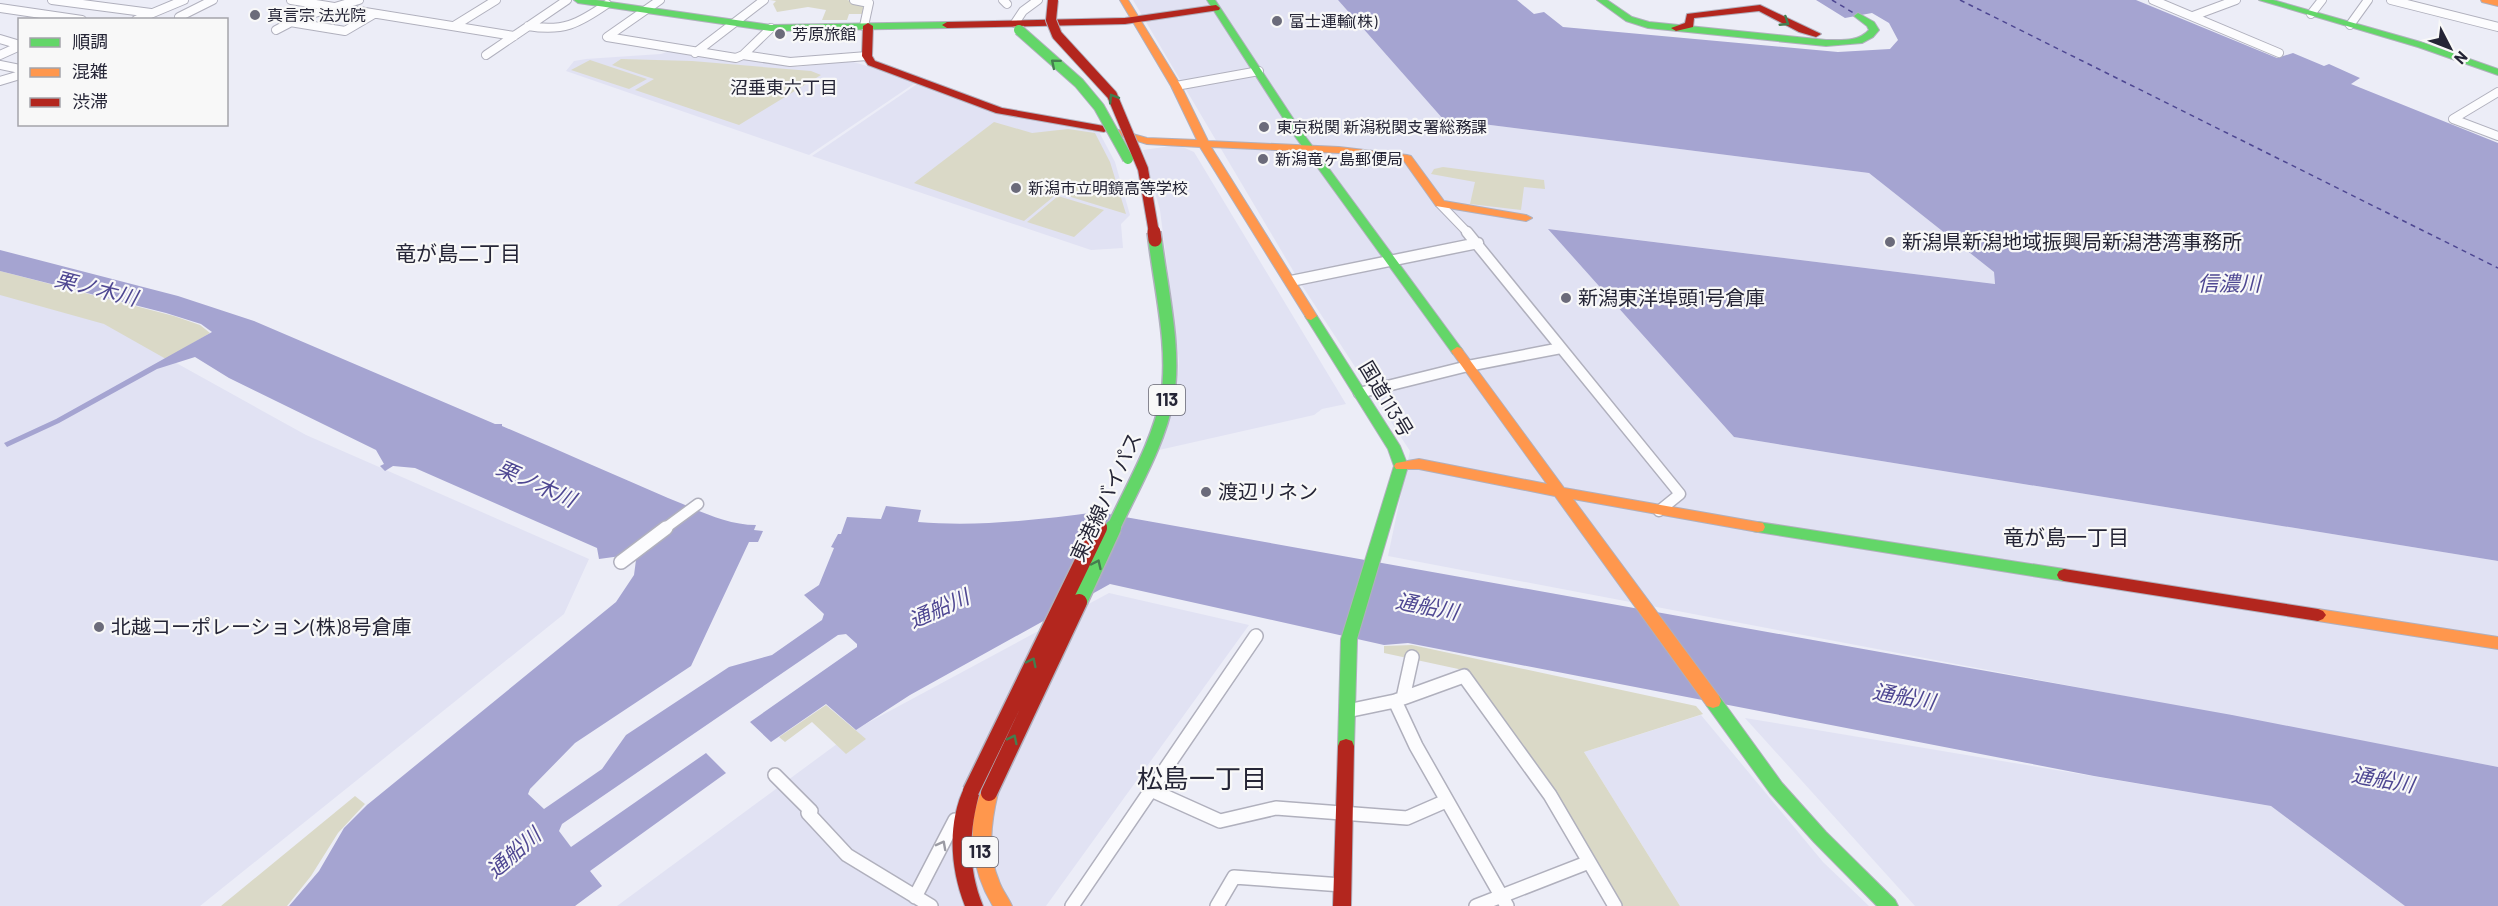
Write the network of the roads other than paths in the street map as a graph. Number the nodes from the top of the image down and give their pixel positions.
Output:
1 (52, 0) edge
2 (184, 0) edge
3 (213, 0) edge
4 (291, 0) edge
5 (359, 0) edge
6 (496, 0) edge
7 (567, 0) edge
8 (578, 0) edge
9 (660, 0) edge
10 (764, 0) edge
11 (854, 0) edge
12 (1038, 0) edge
13 (1053, 0) edge
14 (1124, 0) edge
15 (1601, 0) edge
16 (2153, 0) edge
17 (2236, 0) edge
18 (2263, 0) edge
19 (2322, 0) edge
20 (2368, 0) edge
21 (2391, 0) edge
22 (2485, 0) edge
23 (871, 1) edge
24 (608, 3) edge
25 (2498, 3) edge
26 (1214, 4) edge
27 (335, 6) junction
28 (1, 9) edge
29 (645, 10) junction
30 (151, 13) junction
31 (374, 14) junction
32 (2311, 14) junction
33 (1858, 16) dead end
34 (2193, 16) junction
35 (179, 17) dead end
36 (61, 18) edge
37 (140, 18) edge
38 (1136, 21) junction
39 (290, 22) junction
40 (735, 24) junction
41 (2350, 25) junction
42 (454, 26) junction
43 (528, 26) junction
44 (866, 26) junction
45 (1017, 27) junction
46 (2498, 27) edge
47 (771, 28) junction
48 (1676, 28) junction
49 (276, 30) dead end
50 (514, 36) junction
51 (0, 39) edge
52 (1848, 42) junction
53 (18, 44) edge
54 (694, 53) junction
55 (2279, 53) dead end
56 (0, 54) edge
57 (486, 54) dead end
58 (743, 55) junction
59 (867, 56) junction
60 (0, 65) edge
61 (18, 69) edge
62 (1259, 71) junction
63 (2498, 72) edge
64 (18, 76) edge
65 (0, 81) edge
66 (1176, 86) junction
67 (2498, 92) edge
68 (2498, 136) edge
69 (1204, 144) junction
70 (1310, 148) junction
71 (1440, 204) junction
72 (1526, 218) dead end
73 (1478, 243) junction
74 (1393, 260) junction
75 (1291, 280) junction
76 (1561, 348) junction
77 (1468, 366) junction
78 (1359, 393) junction
79 (1401, 466) junction
80 (1562, 494) junction
81 (698, 504) dead end
82 (1659, 511) junction
83 (621, 562) dead end
84 (1256, 636) dead end
85 (2498, 644) edge
86 (1412, 657) dead end
87 (1399, 700) junction
88 (1347, 711) junction
89 (775, 775) dead end
90 (970, 790) junction
91 (1151, 790) junction
92 (1446, 801) junction
93 (1345, 813) junction
94 (1589, 862) junction
95 (1342, 885) junction
96 (1504, 901) edge
97 (921, 902) edge
98 (974, 906) edge
99 (1003, 906) edge
100 (1072, 906) edge
101 (1217, 906) edge
102 (1342, 906) edge
103 (1476, 906) edge
104 (1615, 906) edge
105 (1889, 906) edge

1 - 30 street
2 - 30 street
3 - 35 street
4 - 27 street
5 - 27 street
6 - 42 street
7 - 43 street
8 - 24 main road
9 - 29 street
10 - 40 street
11 - 23 street
12 - 45 street
99 -> 13 main road, 東港線バイパス / 113, bridge
14 - 38 main road, 国道113号
15 - 48 main road
16 - 34 street
17 - 34 street
18 - 32 main road
19 - 32 street
20 - 41 street
21 - 46 street
22 - 25 main road
23 - 44 street
24 - 29 main road
24 - 43 street
26 - 38 main road
26 - 62 main road
27 - 31 street
27 - 39 street
28 - 36 street
29 - 40 main road
29 - 54 street
30 - 37 street
31 - 39 street
31 - 42 street
32 - 41 main road
33 - 52 main road
34 - 55 street
38 - 45 main road
38 - 66 main road, 国道113号
39 - 49 street
40 - 47 main road
40 - 54 street
41 - 63 main road
42 - 50 street
43 - 50 street
44 - 45 main road
44 - 47 main road
44 - 59 main road
90 -> 45 main road, 東港線バイパス / 113, bridge
47 - 58 street
48 - 52 main road
48 -> 52 main road
50 - 57 street
51 - 53 street
53 - 56 street
54 - 58 street
58 - 59 street
59 - 69 main road
60 - 61 street
62 - 66 street
62 - 70 main road
64 - 65 street
66 - 69 main road, 国道113号
67 - 68 street
69 - 70 main road
69 - 75 main road, 国道113号
70 - 71 main road
70 - 74 main road
71 - 72 main road
71 - 73 street
73 - 74 street
73 - 76 street
74 - 75 street
74 - 77 main road
75 - 78 main road, 国道113号
76 - 77 street
76 - 82 street
77 - 78 street
77 - 80 main road
78 - 79 main road, 国道113号
79 - 80 main road
79 - 88 main road, 国道113号
80 - 82 main road
80 - 105 main road
81 - 83 street
82 - 85 main road
84 - 91 street
86 - 87 street
87 - 88 street
87 - 92 street
87 - 94 street
88 - 93 main road, 国道113号
89 - 97 street
97 -> 90 street
90 - 98 main road, 東港線バイパス / 113
91 - 93 street
91 - 100 street
92 - 93 street
92 - 96 street
93 - 95 main road, 国道113号
94 - 96 street
94 - 104 street
95 - 101 street
95 - 102 main road, 国道113号
96 - 103 street

